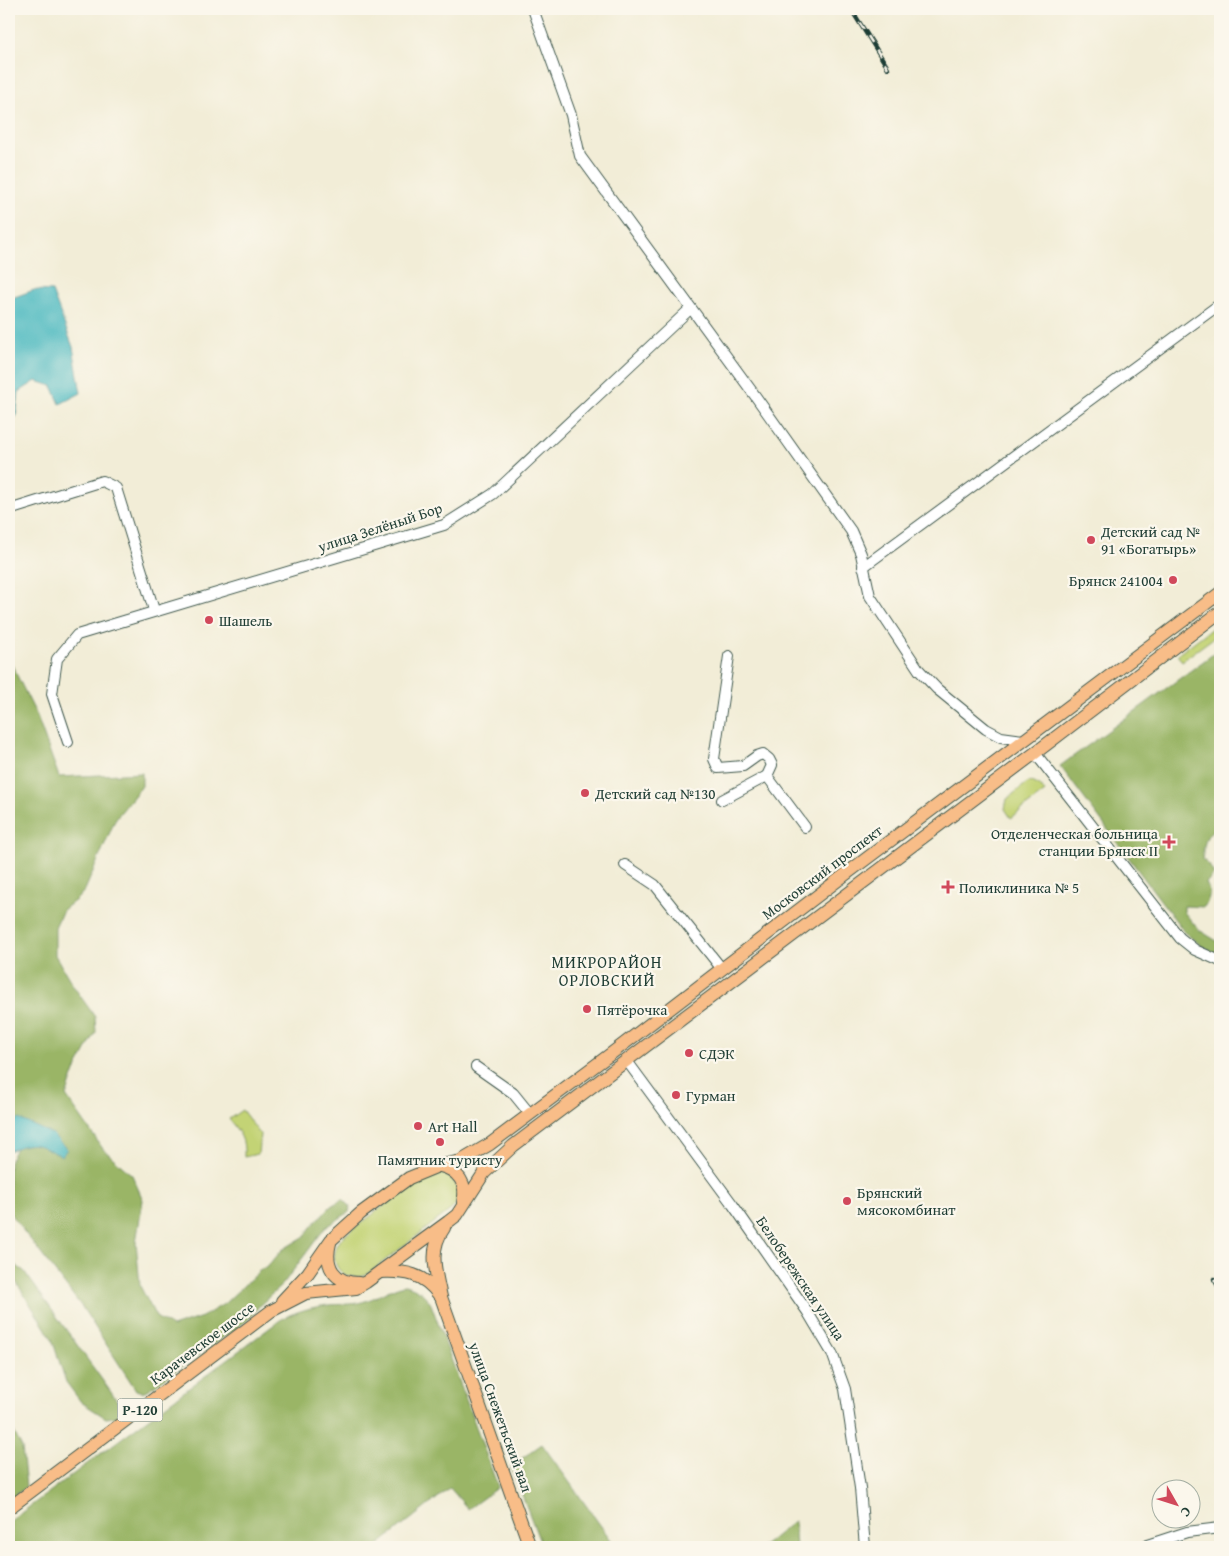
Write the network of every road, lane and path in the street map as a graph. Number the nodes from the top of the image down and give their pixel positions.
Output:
1 (533, 9) edge
2 (1220, 304) edge
3 (690, 308) junction
4 (9, 510) edge
5 (863, 567) junction
6 (1220, 593) edge
7 (154, 610) junction
8 (1220, 612) edge
9 (729, 656) dead end
10 (1023, 740) junction
11 (68, 742) dead end
12 (1035, 753) junction
13 (767, 776) junction
14 (722, 800) dead end
15 (805, 827) dead end
16 (625, 865) dead end
17 (1220, 961) edge
18 (722, 969) junction
19 (627, 1061) junction
20 (476, 1067) dead end
21 (530, 1114) junction
22 (438, 1166) junction
23 (462, 1207) junction
24 (448, 1222) junction
25 (331, 1240) junction
26 (380, 1272) junction
27 (366, 1282) junction
28 (441, 1297) junction
29 (271, 1311) junction
30 (9, 1508) edge
31 (1220, 1528) edge
32 (530, 1547) edge
33 (865, 1547) edge
34 (1141, 1547) edge

1 - 3 street
2 - 5 street
3 - 5 street
3 - 7 street, улица Зелёный Бор
4 - 7 street
5 - 10 street
6 - 10 main road, Московский проспект
7 - 11 street, улица Зелёный Бор
8 - 12 main road
9 - 13 street
10 - 12 main road
10 - 18 main road, Московский проспект
12 - 17 street
12 - 19 main road
13 - 14 street
13 - 15 street
16 - 18 street
18 - 21 main road, Московский проспект
19 - 23 main road
19 - 33 street, Белобережская улица
20 - 21 street
21 - 22 main road, Московский проспект
22 - 23 main road
22 - 25 main road, Московский проспект
23 - 24 main road
24 - 26 main road
24 - 28 main road, улица Снежетьский вал
25 - 27 main road
25 - 29 main road, Московский проспект
26 - 27 main road
26 - 28 main road, улица Снежетьский вал
27 - 29 main road
28 - 32 main road, улица Снежетьский вал
29 - 30 main road, Карачевское шоссе / Р-120
31 - 34 street

